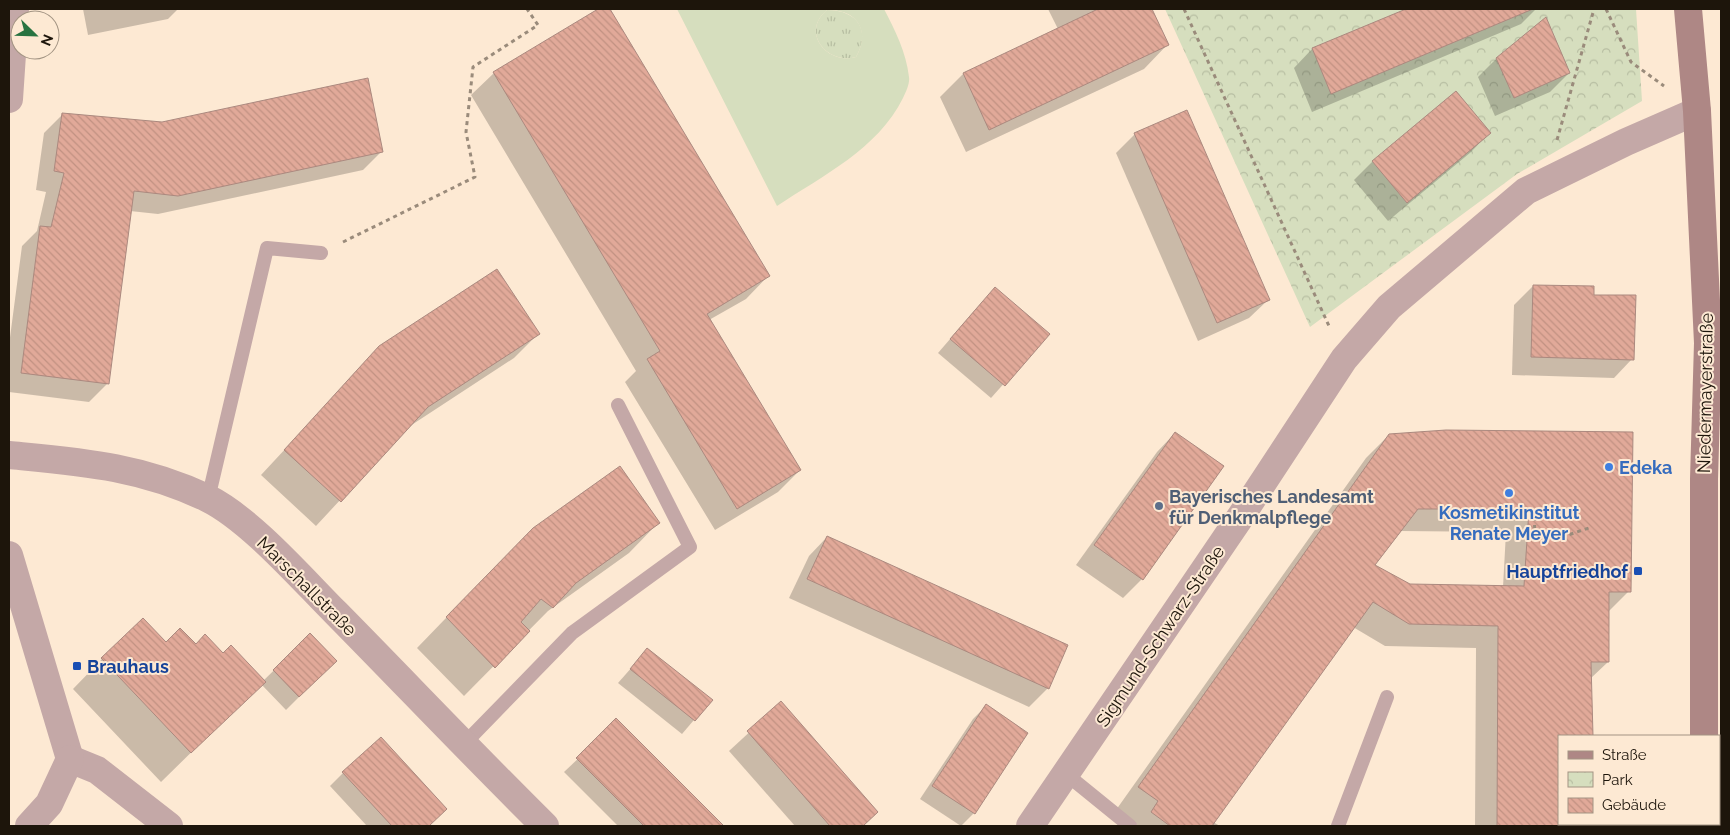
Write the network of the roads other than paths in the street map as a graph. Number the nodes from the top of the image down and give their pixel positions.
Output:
1 (15, 9) edge
2 (1688, 9) edge
3 (9, 99) edge
4 (1697, 111) junction
5 (321, 253) road end
6 (618, 405) dead end
7 (9, 455) edge
8 (208, 499) junction
9 (9, 556) edge
10 (1388, 697) dead end
11 (1704, 735) edge
12 (463, 745) junction
13 (70, 759) junction
14 (1066, 774) junction
15 (29, 826) edge
16 (169, 826) edge
17 (545, 826) edge
18 (1030, 826) edge
19 (1130, 826) edge
20 (1338, 826) edge

1 - 3 street
2 - 4 main road, Niedermayerstraße
4 - 11 main road, Niedermayerstraße
4 - 14 street, Sigmund-Schwarz-Straße
5 - 8 lane
6 - 12 lane
7 - 8 street, Marschallstraße
8 - 12 street, Marschallstraße
9 - 13 street
10 - 20 lane
12 - 17 street, Marschallstraße
13 - 15 street
13 - 16 street
14 - 18 street, Sigmund-Schwarz-Straße
14 - 19 lane

